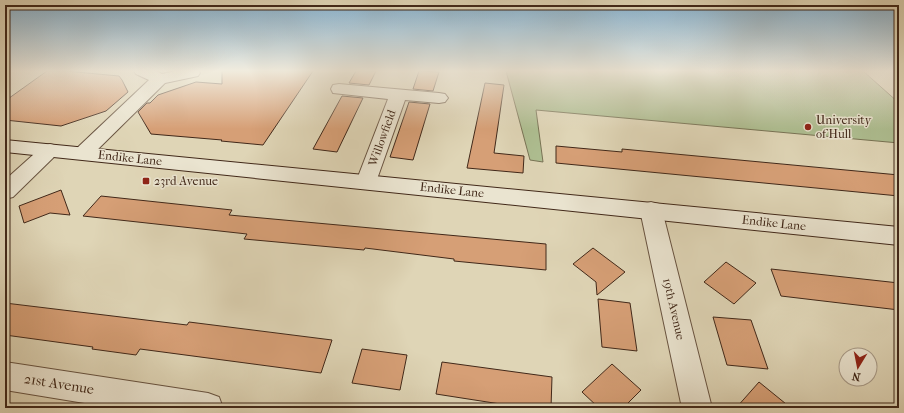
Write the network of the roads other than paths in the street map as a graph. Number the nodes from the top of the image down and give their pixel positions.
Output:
1 (148, 90) edge
2 (354, 90) edge
3 (398, 94) junction
4 (439, 98) dead end
5 (5, 146) edge
6 (50, 150) junction
7 (83, 153) junction
8 (366, 182) junction
9 (5, 192) edge
10 (651, 210) junction
11 (899, 236) edge
12 (5, 376) edge
13 (208, 408) edge
14 (697, 408) edge

1 - 7 street
2 - 3 street, Willowfield
3 - 4 street, Willowfield
3 - 8 street, Willowfield
5 - 6 street, Endike Lane
6 - 7 street, Endike Lane
6 - 9 street
7 - 8 street, Endike Lane
8 - 10 street, Endike Lane
10 - 11 street, Endike Lane
10 - 14 street, 19th Avenue
12 - 13 street, 21st Avenue

